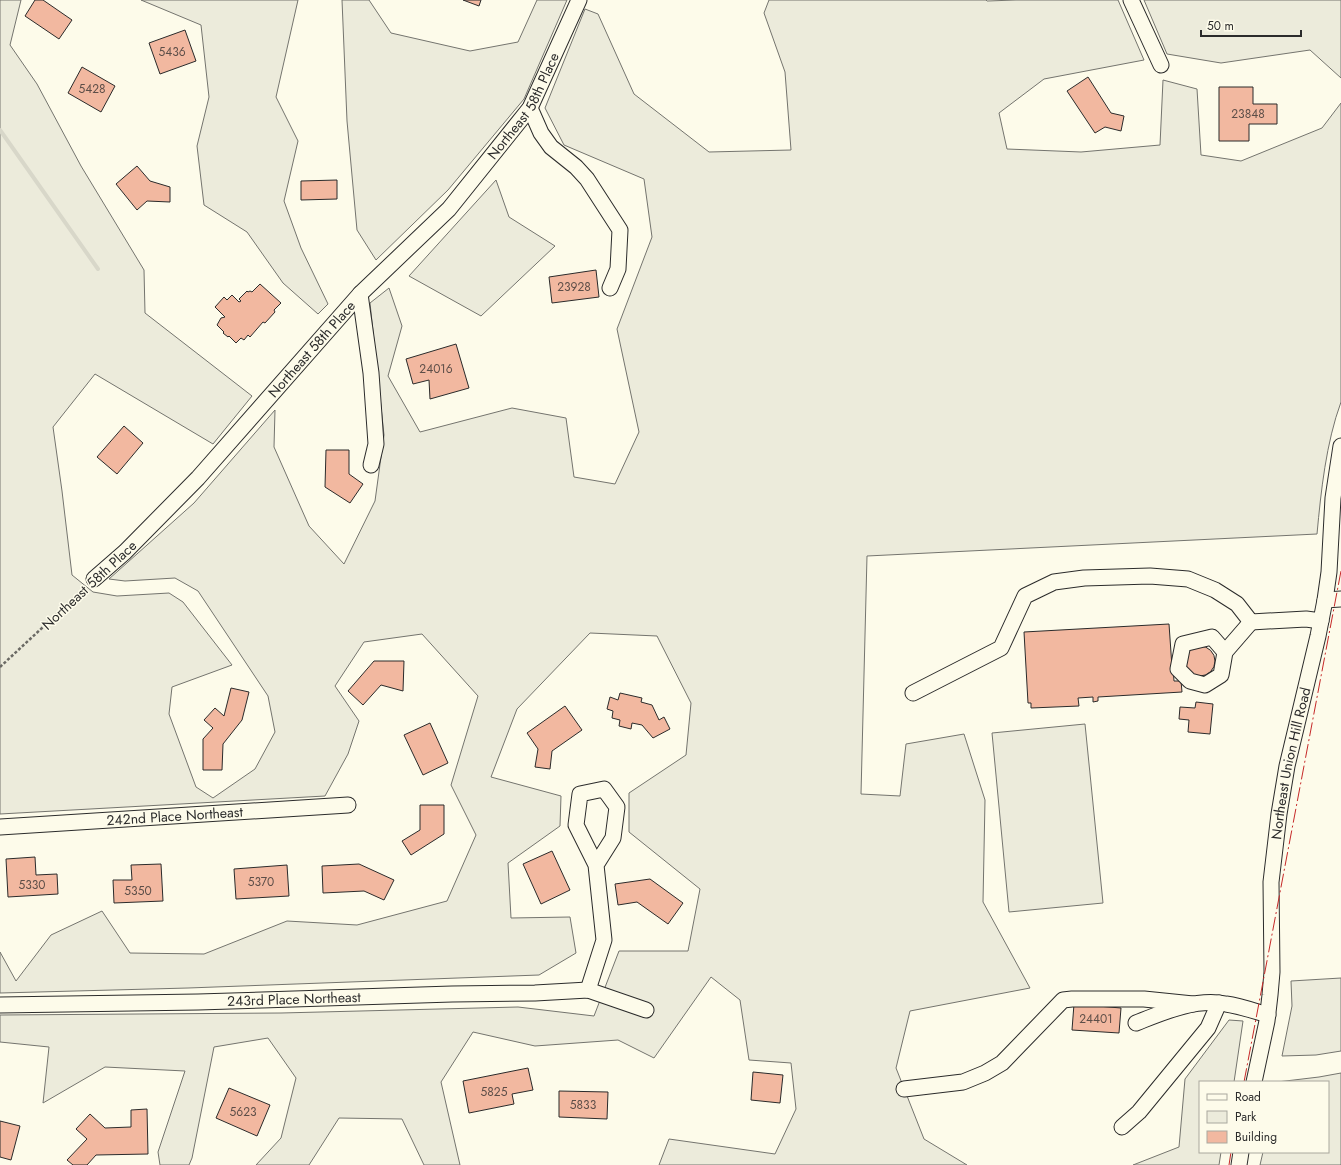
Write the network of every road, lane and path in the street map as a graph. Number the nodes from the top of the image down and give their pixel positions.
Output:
1 (579, 0) edge
2 (1131, 0) edge
3 (1161, 65) dead end
4 (530, 108) junction
5 (610, 288) dead end
6 (360, 294) junction
7 (1341, 446) edge
8 (371, 466) dead end
9 (94, 579) joint
10 (1341, 599) edge
11 (1325, 600) junction
12 (1321, 621) junction
13 (1251, 622) junction
14 (1225, 652) dead end
15 (0, 667) edge
16 (913, 694) dead end
17 (348, 805) dead end
18 (0, 827) edge
19 (596, 865) dead end
20 (588, 990) junction
21 (1219, 1003) junction
22 (1194, 1004) junction
23 (0, 1005) edge
24 (646, 1010) dead end
25 (1268, 1014) junction
26 (1136, 1023) dead end
27 (1254, 1081) edge
28 (904, 1089) dead end
29 (1122, 1127) dead end
30 (1241, 1153) edge
31 (1239, 1165) edge

1 - 4 street, Northeast 58th Place
2 - 3 street
4 - 5 street
4 - 6 street, Northeast 58th Place
6 - 8 street
6 - 9 street, Northeast 58th Place
7 - 11 street, Northeast Union Hill Road
9 - 15 path, Northeast 58th Place
10 - 11 street
11 - 12 street, Northeast Union Hill Road
12 - 13 street
12 - 25 street, Northeast Union Hill Road
13 - 14 street
13 - 16 street
17 - 18 street, 242nd Place Northeast
19 - 20 street
20 - 23 street, 243rd Place Northeast
20 - 24 street
21 - 22 street
21 - 25 street
21 - 29 street
22 - 26 street
22 - 28 street
25 - 27 street, Northeast Union Hill Road
30 - 31 street

